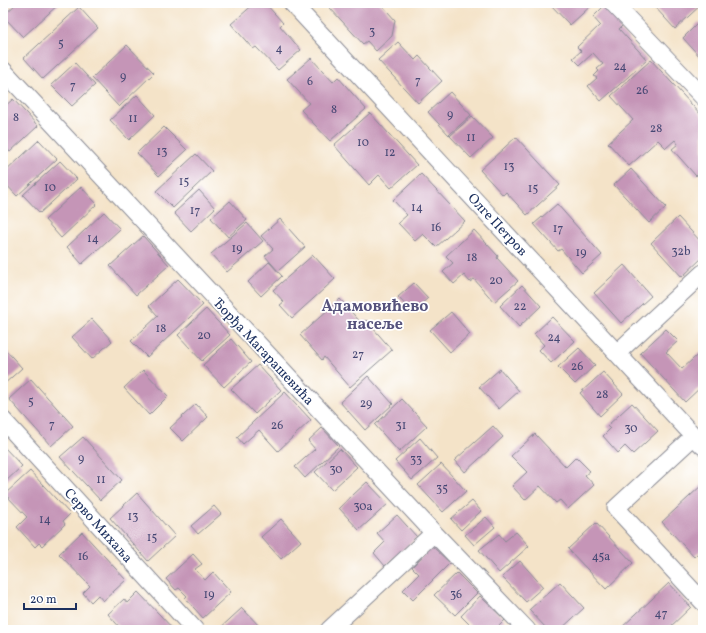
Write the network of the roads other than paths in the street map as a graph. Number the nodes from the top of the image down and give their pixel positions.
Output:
1 (292, 3) edge
2 (613, 3) edge
3 (6, 80) edge
4 (703, 97) edge
5 (703, 273) edge
6 (617, 353) junction
7 (3, 420) edge
8 (698, 441) edge
9 (434, 533) junction
10 (703, 602) edge
11 (195, 630) edge
12 (329, 630) edge
13 (527, 630) edge

1 - 6 street, Олге Петров
2 - 4 street
3 - 9 street, Ђорђа Магарашевића
5 - 6 street
6 - 8 street, Олге Петров
7 - 11 street, Серво Михаља
8 - 10 street
9 - 12 street
9 - 13 street, Ђорђа Магарашевића

